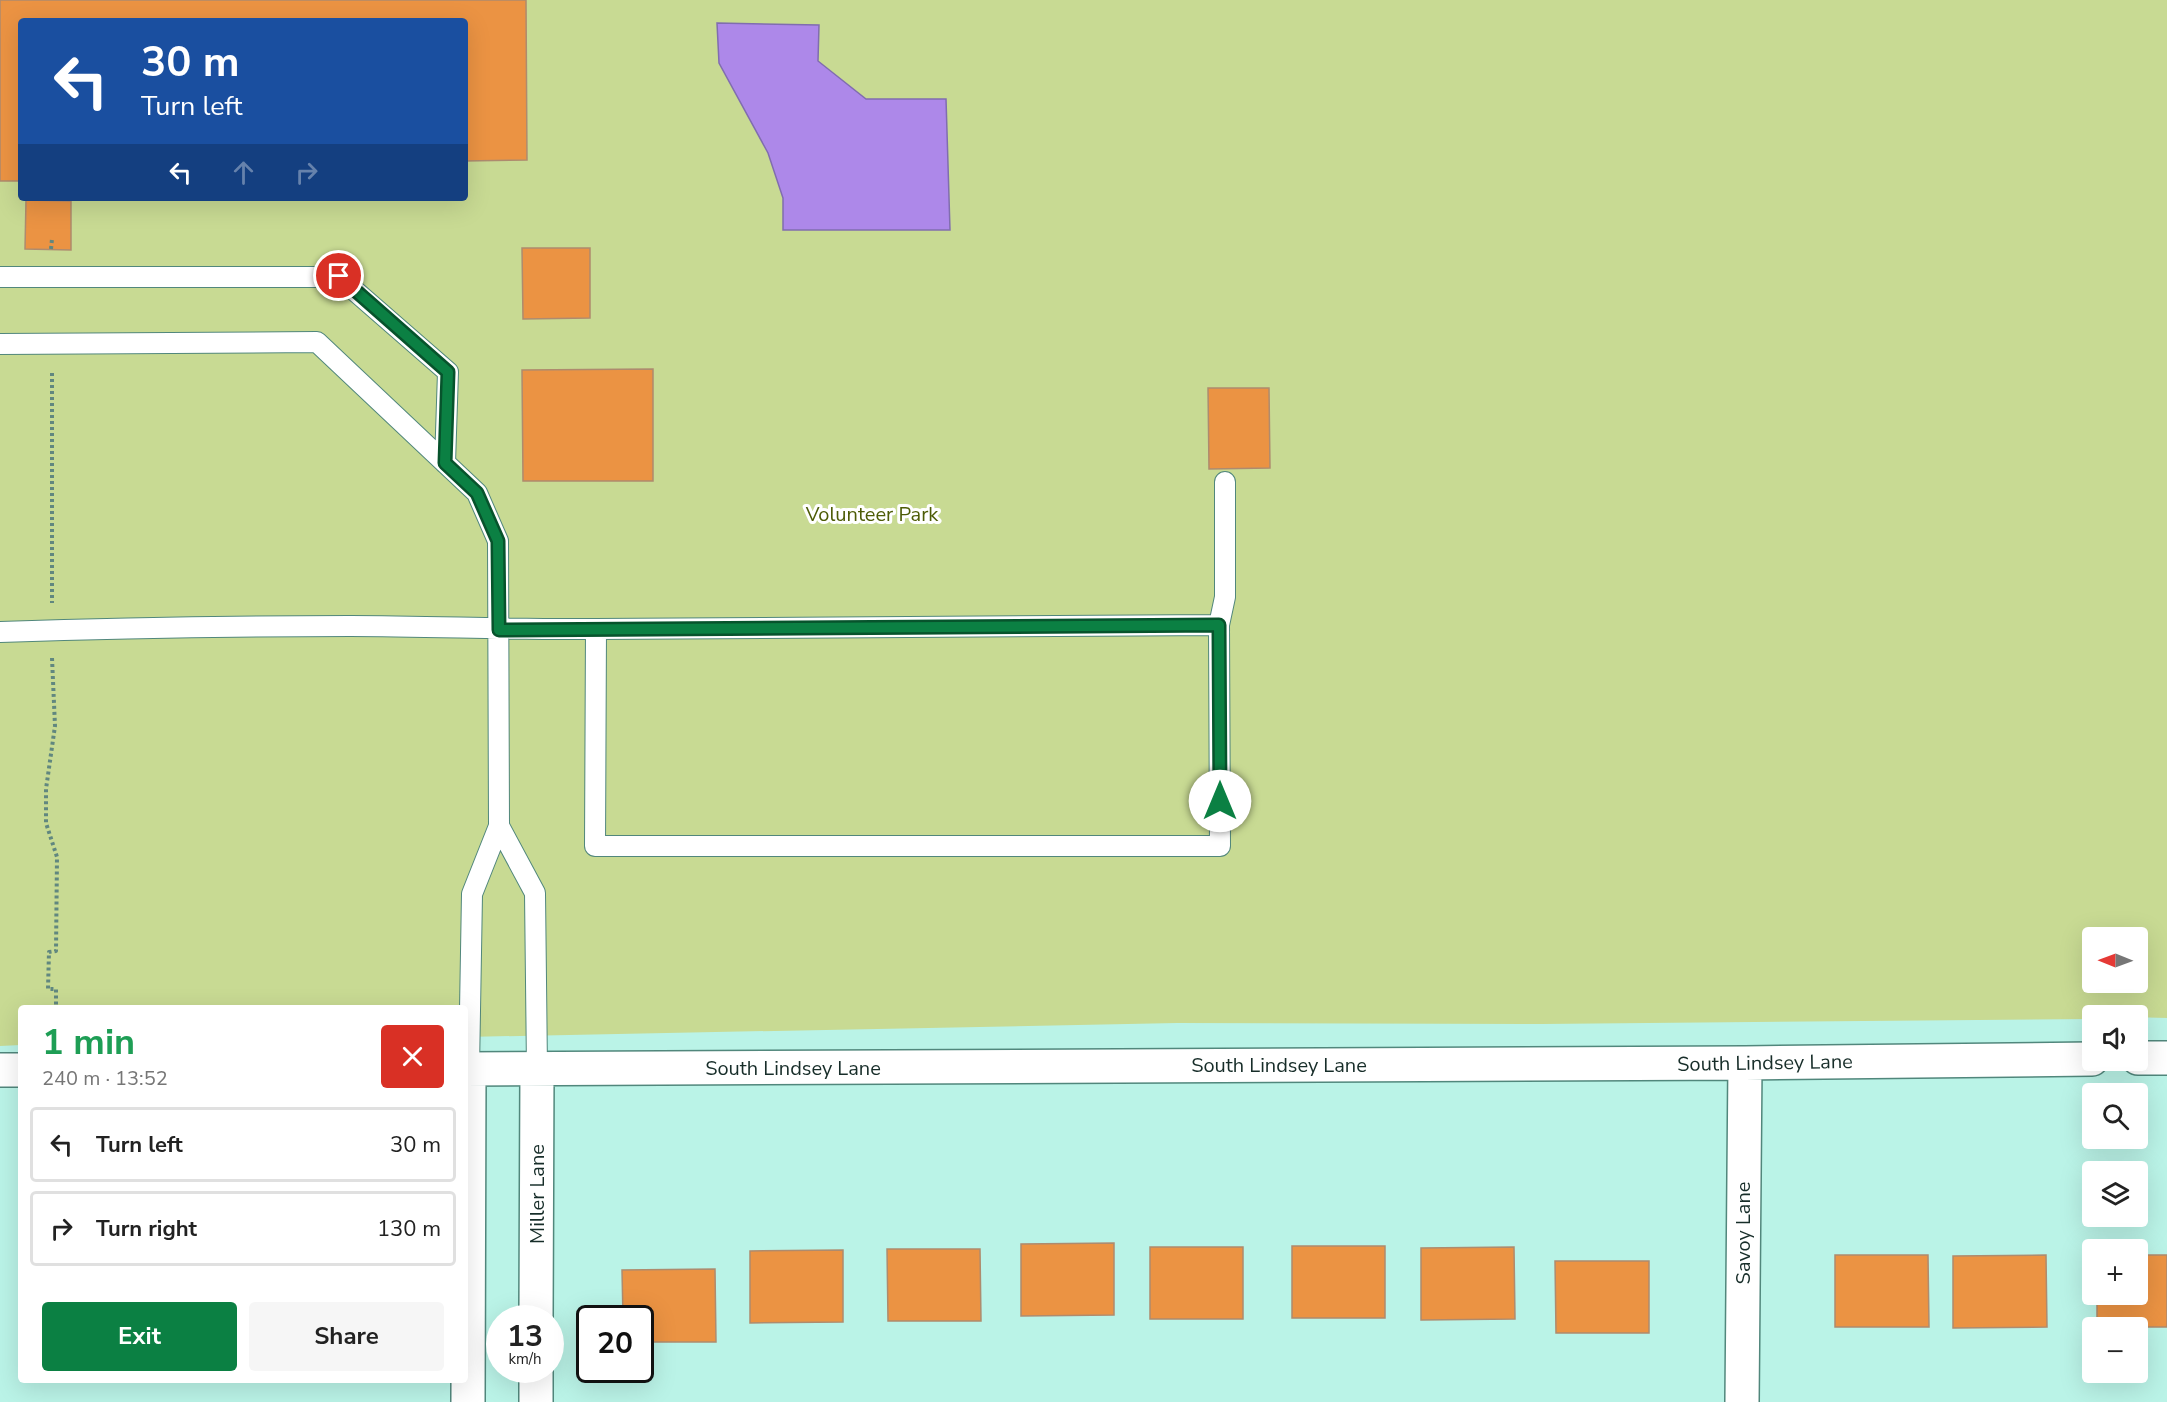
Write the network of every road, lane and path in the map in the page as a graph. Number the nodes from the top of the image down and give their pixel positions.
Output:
1 (0, 277) edge
2 (0, 344) edge
3 (445, 463) junction
4 (1225, 482) dead end
5 (1219, 625) junction
6 (596, 629) junction
7 (499, 630) junction
8 (0, 632) edge
9 (499, 826) junction
10 (468, 1035) edge
11 (2148, 1058) edge
12 (2167, 1058) edge
13 (2082, 1059) edge
14 (1745, 1063) junction
15 (537, 1069) junction
16 (18, 1070) edge
17 (468, 1070) edge
18 (0, 1071) edge
19 (536, 1305) edge
20 (468, 1383) edge
21 (536, 1383) edge
22 (468, 1402) edge
23 (536, 1402) edge
24 (1742, 1402) edge

1 - 3 lane
2 - 3 lane
3 - 7 lane
4 - 5 lane
5 - 6 lane
5 - 6 lane
6 - 7 lane
7 - 8 lane
7 - 9 lane
9 - 10 lane
9 - 15 lane
11 - 12 street
13 - 14 street, South Lindsey Lane
14 - 15 street, South Lindsey Lane
14 - 24 street, Savoy Lane
15 - 17 street, South Lindsey Lane
15 - 19 street, Miller Lane
16 - 18 street
20 - 22 street
21 - 23 street

